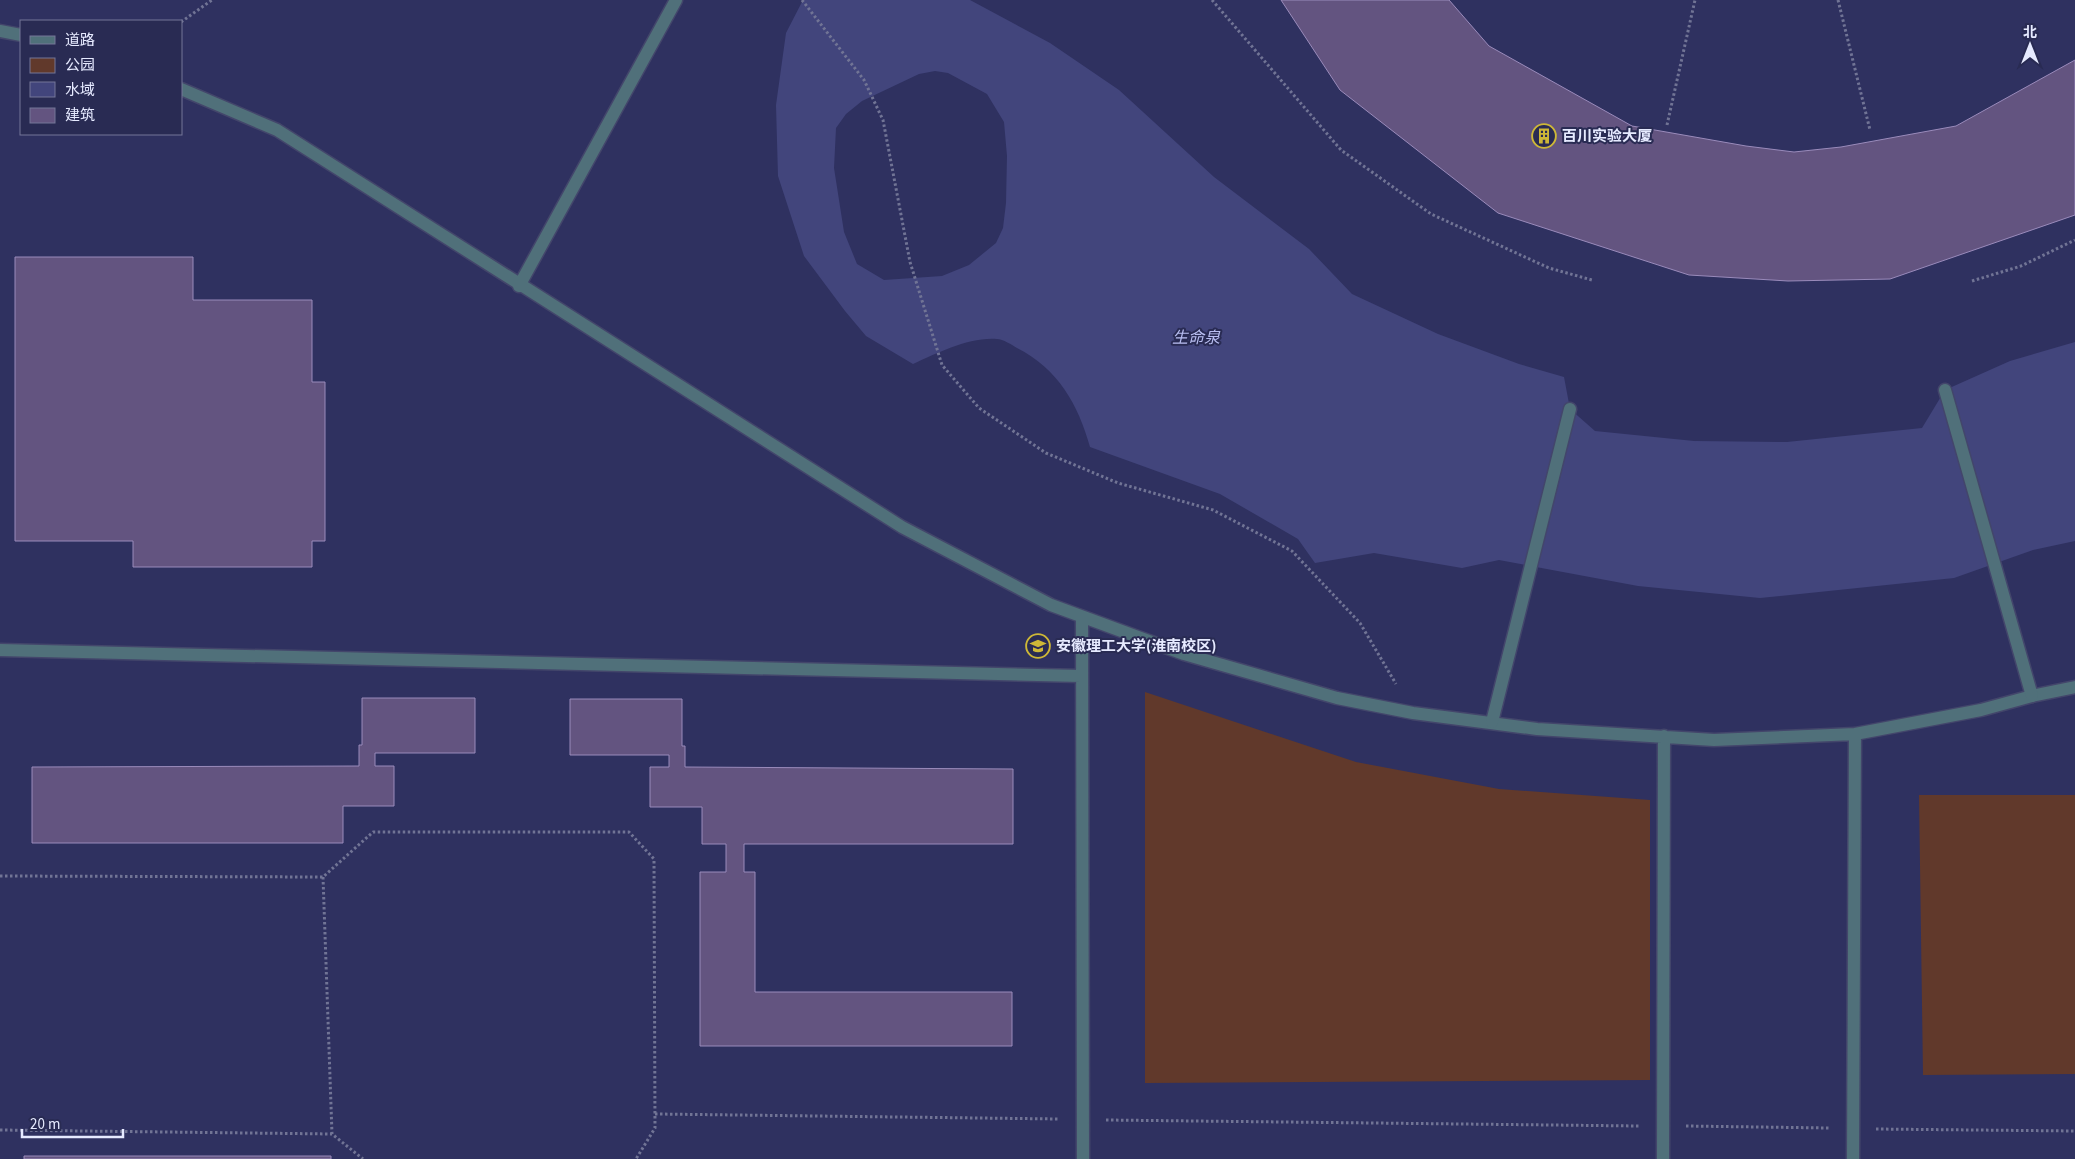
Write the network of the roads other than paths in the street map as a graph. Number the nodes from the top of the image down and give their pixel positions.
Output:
1 (676, 0) edge
2 (0, 31) edge
3 (20, 35) edge
4 (182, 89) edge
5 (519, 286) junction
6 (1945, 390) dead end
7 (1570, 410) dead end
8 (1082, 618) junction
9 (0, 650) edge
10 (1081, 676) junction
11 (2075, 687) edge
12 (2032, 696) junction
13 (1492, 722) junction
14 (1855, 734) junction
15 (1664, 736) junction
16 (1083, 1159) edge
17 (1663, 1159) edge
18 (1853, 1159) edge

1 - 5 street
2 - 3 street
4 - 5 street
5 - 8 street
6 - 12 street
7 - 13 street
8 - 10 street
8 - 13 street
9 - 10 street
10 - 16 street
11 - 12 street
12 - 14 street
13 - 15 street
14 - 15 street
14 - 18 street
15 - 17 street

